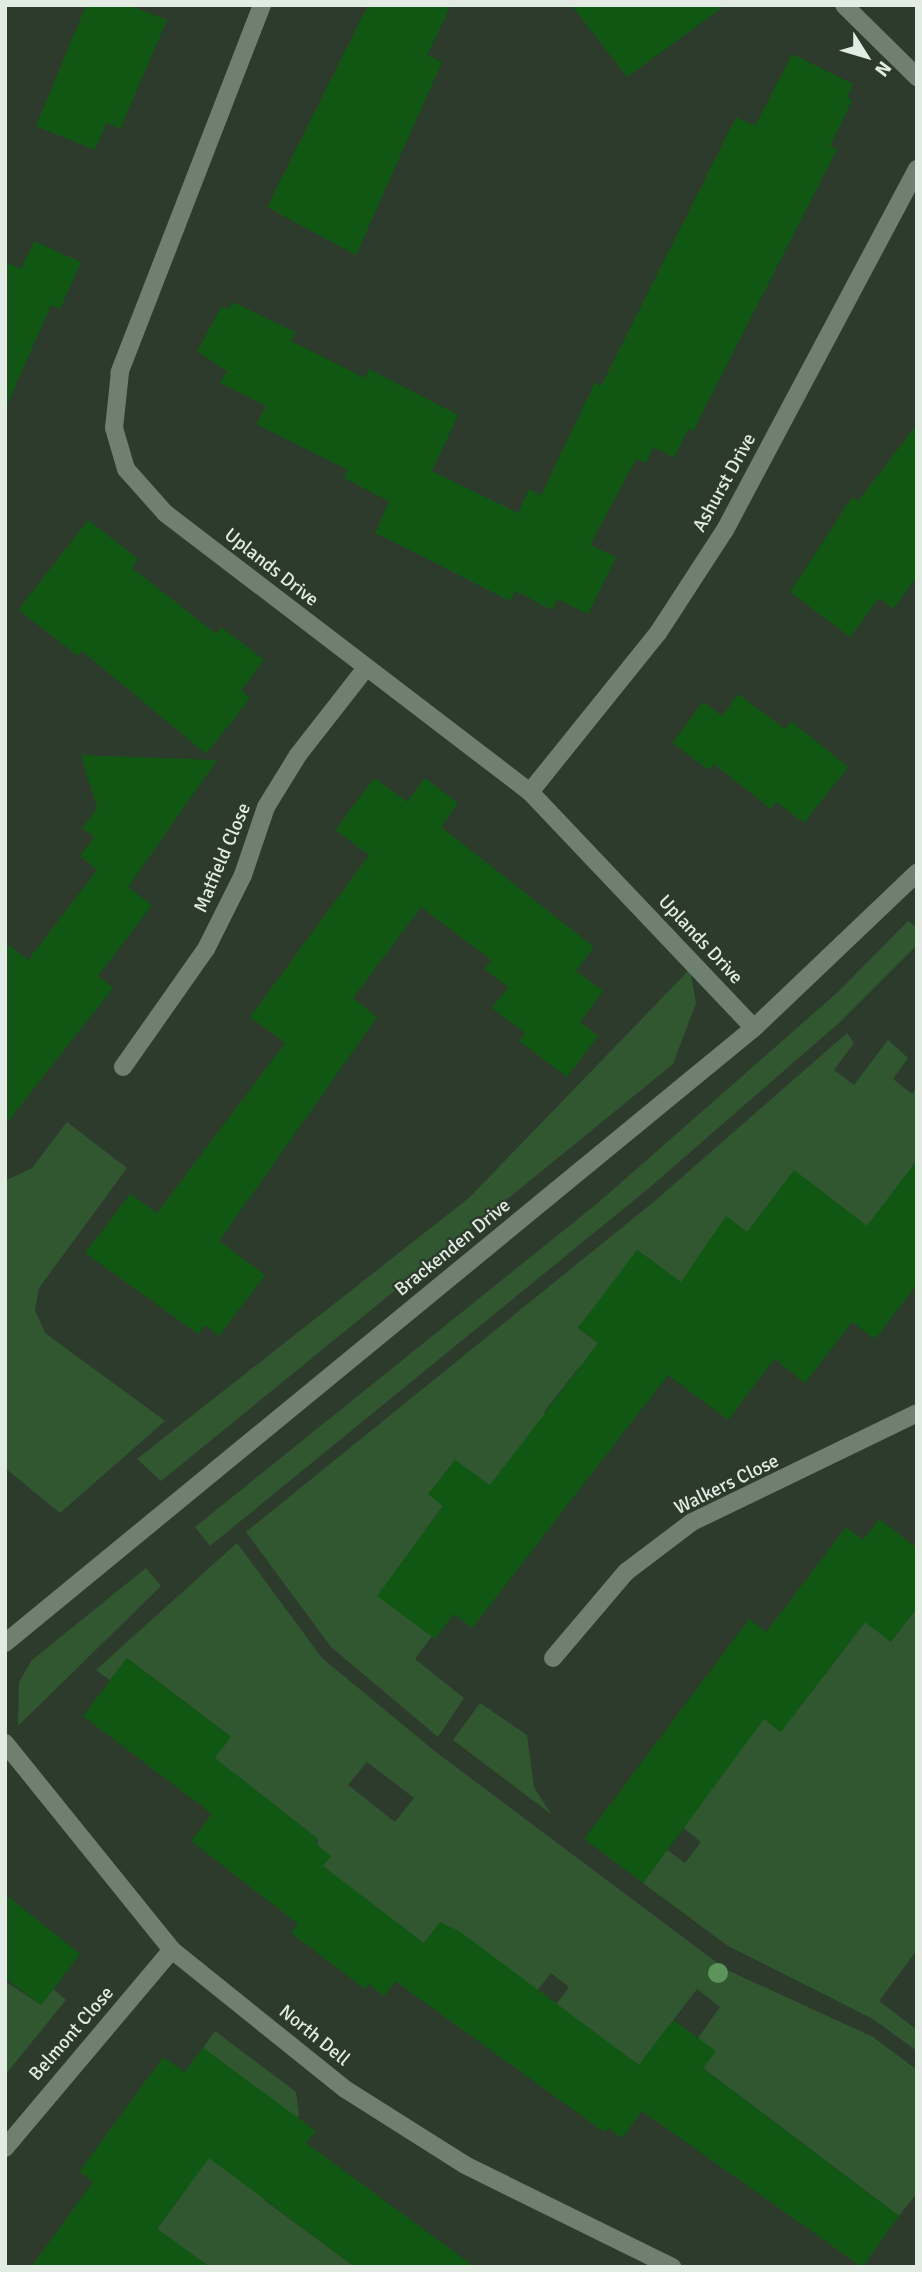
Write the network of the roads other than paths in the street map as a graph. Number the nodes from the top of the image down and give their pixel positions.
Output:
1 (262, 5) edge
2 (844, 5) edge
3 (917, 77) edge
4 (917, 169) edge
5 (366, 668) junction
6 (530, 792) junction
7 (917, 873) edge
8 (754, 1028) junction
9 (123, 1067) dead end
10 (917, 1413) edge
11 (5, 1643) edge
12 (553, 1658) dead end
13 (5, 1743) edge
14 (172, 1950) junction
15 (5, 2148) edge
16 (672, 2267) edge

1 - 5 street, Uplands Drive
2 - 3 street
4 - 6 street, Ashurst Drive
5 - 6 street, Uplands Drive
5 - 9 street, Matfield Close
6 - 8 street, Uplands Drive
7 - 8 street, Brackenden Drive
8 - 11 street, Brackenden Drive
10 - 12 street, Walkers Close
13 - 14 street, North Dell
14 - 15 street, Belmont Close
14 - 16 street, North Dell

